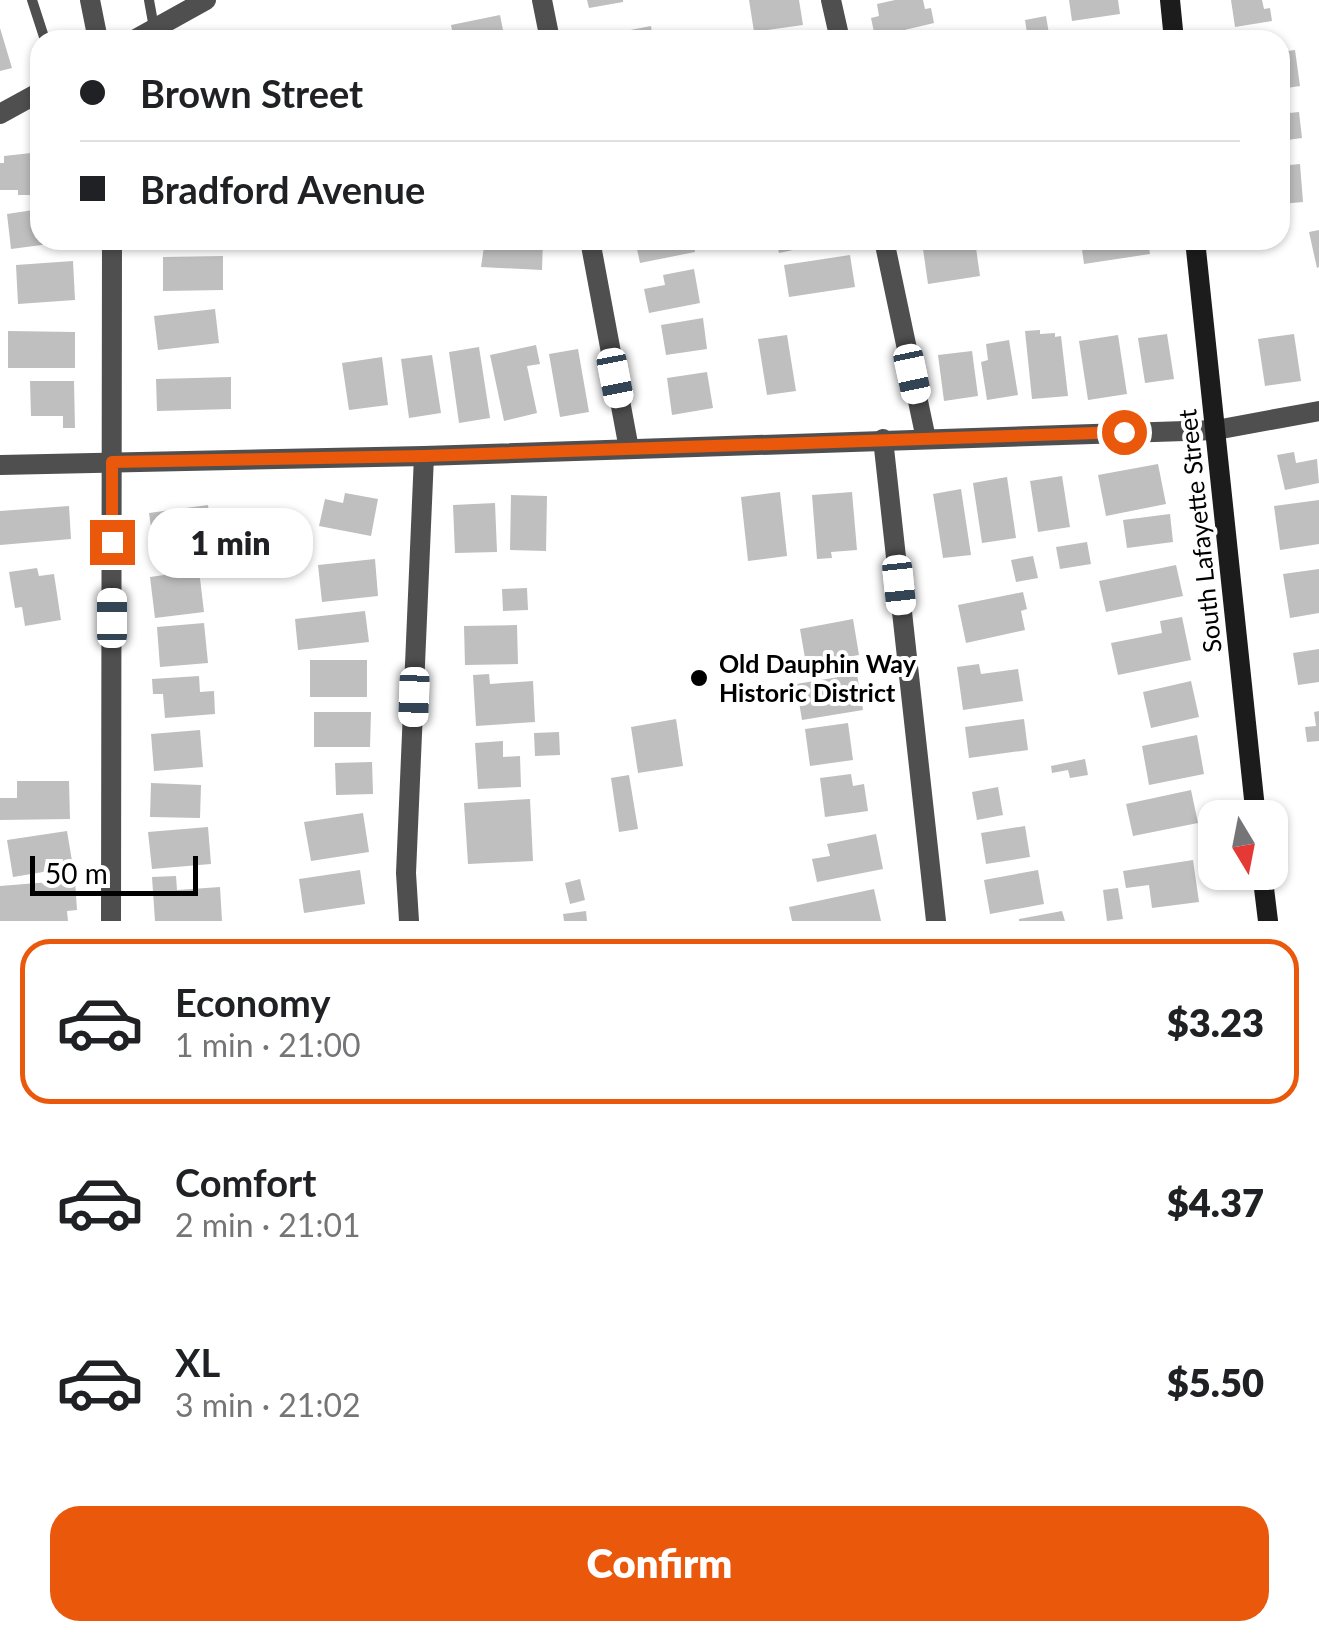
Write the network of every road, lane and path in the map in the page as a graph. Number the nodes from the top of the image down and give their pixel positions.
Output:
1 (32, 0) edge
2 (90, 0) edge
3 (149, 0) edge
4 (206, 0) edge
5 (542, 0) edge
6 (832, 0) edge
7 (1170, 0) edge
8 (154, 28) junction
9 (41, 30) edge
10 (96, 30) edge
11 (151, 30) edge
12 (548, 30) edge
13 (838, 30) edge
14 (1173, 30) edge
15 (30, 98) edge
16 (0, 114) edge
17 (112, 250) edge
18 (592, 250) edge
19 (886, 250) edge
20 (1196, 250) edge
21 (1319, 411) edge
22 (1216, 430) junction
23 (883, 439) junction
24 (926, 439) junction
25 (628, 449) junction
26 (424, 456) junction
27 (112, 462) junction
28 (0, 465) edge
29 (1254, 800) edge
30 (1264, 890) edge
31 (111, 921) edge
32 (409, 921) edge
33 (936, 921) edge
34 (1268, 921) edge

1 - 9 lane
2 - 10 street
3 - 8 lane
4 - 8 street
5 - 12 street
6 - 13 street
7 - 14 street
8 - 11 street
15 - 16 street
17 - 27 street
18 - 25 street
19 - 24 street
20 - 22 street, South Lafayette Street
21 - 22 street
22 - 24 street
22 - 29 street, South Lafayette Street
23 - 24 street
23 - 25 street
23 - 33 street
25 - 26 street
26 - 27 street
26 - 32 street
27 - 28 street
27 - 31 street
30 - 34 street

